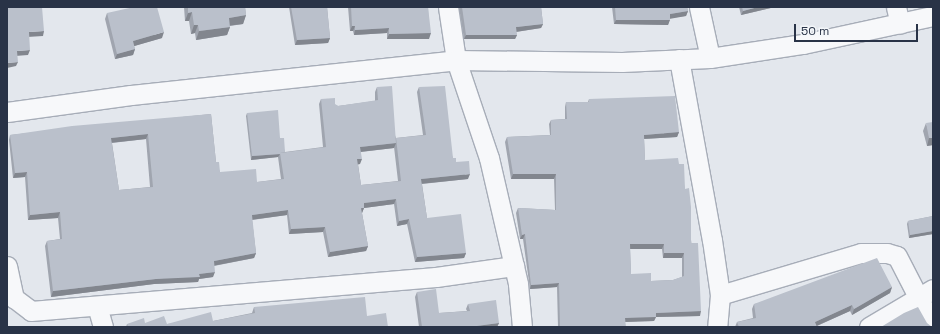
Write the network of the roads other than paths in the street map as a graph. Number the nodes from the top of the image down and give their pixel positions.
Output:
1 (448, 7) edge
2 (699, 7) edge
3 (898, 15) edge
4 (933, 16) edge
5 (710, 58) junction
6 (679, 59) junction
7 (456, 60) junction
8 (7, 112) edge
9 (7, 266) edge
10 (514, 266) junction
11 (926, 293) edge
12 (720, 296) junction
13 (97, 306) junction
14 (933, 326) edge
15 (103, 327) edge
16 (522, 327) edge
17 (717, 327) edge
18 (868, 327) edge

1 - 7 street
2 - 5 street
3 - 4 street
3 - 5 street
5 - 6 street
6 - 7 street
6 - 12 street
7 - 8 street
7 - 10 street
9 - 13 street
10 - 13 street
10 - 16 street
11 - 12 street
11 - 14 street
11 - 18 street
12 - 17 street
13 - 15 street

